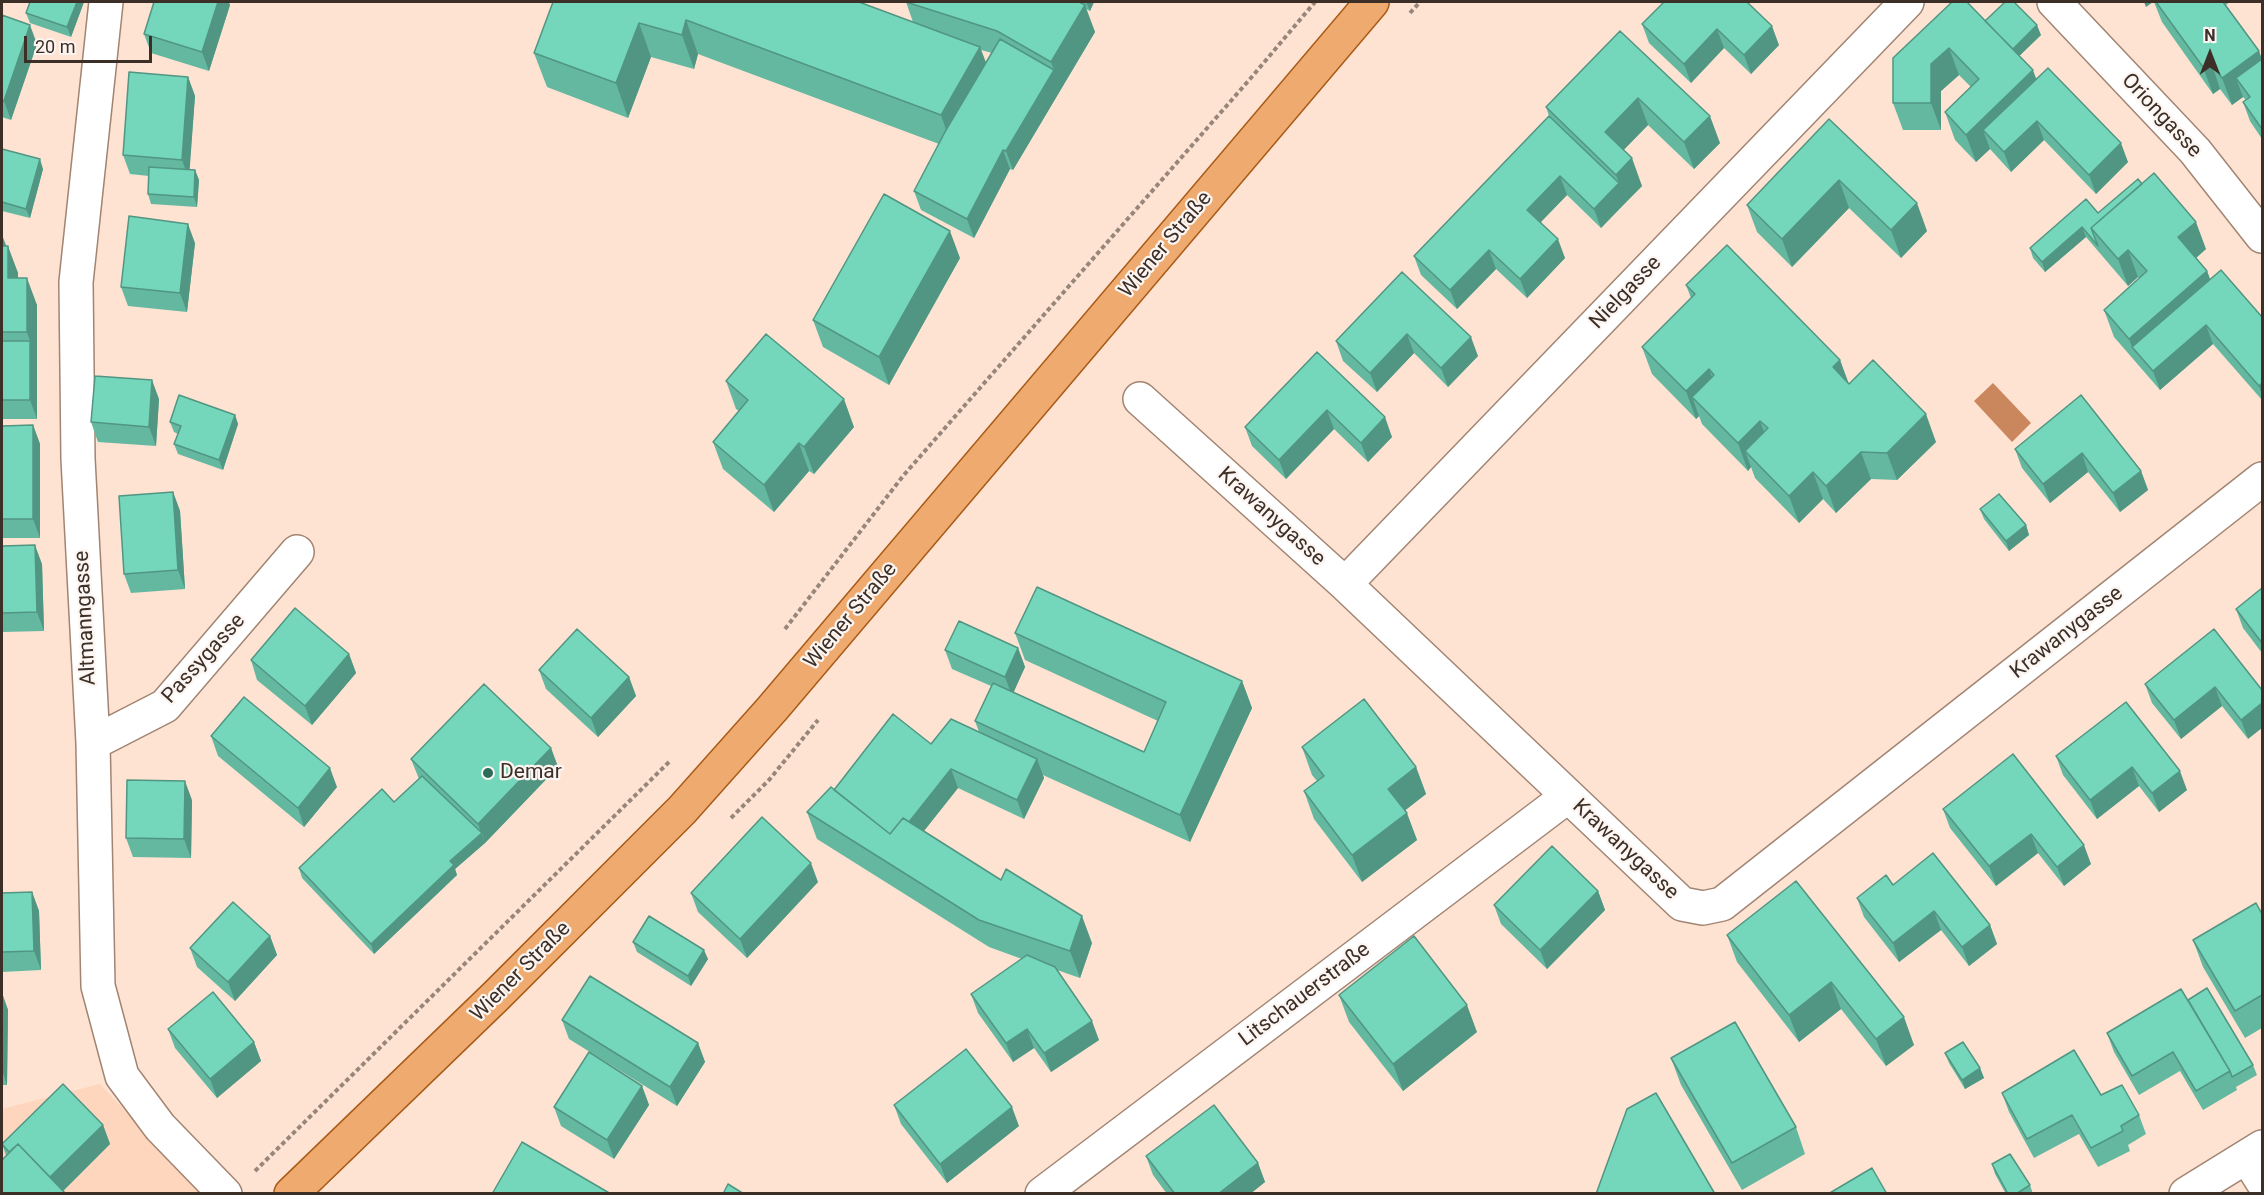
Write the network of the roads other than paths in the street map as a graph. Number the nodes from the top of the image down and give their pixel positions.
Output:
1 (106, 2) edge
2 (1372, 2) edge
3 (1907, 2) edge
4 (2054, 2) edge
5 (2262, 236) edge
6 (1140, 399) dead end
7 (2262, 479) edge
8 (297, 552) dead end
9 (1345, 584) junction
10 (93, 743) junction
11 (1568, 796) junction
12 (2257, 1162) edge
13 (237, 1185) edge
14 (291, 1194) edge
15 (1042, 1194) edge
16 (2186, 1194) edge

1 - 10 street, Altmanngasse
2 - 14 main road, Wiener Straße
3 - 9 street, Nielgasse
4 - 5 street, Oriongasse
6 - 9 street, Krawanygasse
7 - 11 street, Krawanygasse
8 - 10 street, Passygasse
9 - 11 street, Krawanygasse
10 - 13 street, Altmanngasse
11 - 15 street, Litschauerstraße
12 - 16 street

